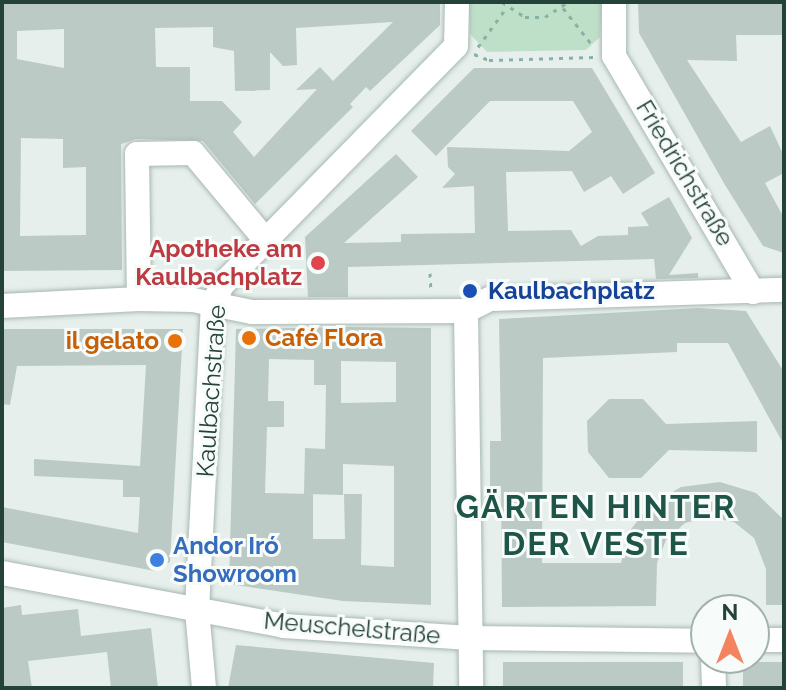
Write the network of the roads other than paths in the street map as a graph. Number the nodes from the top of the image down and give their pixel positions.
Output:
1 (457, 2) edge
2 (614, 2) edge
3 (268, 243) junction
4 (784, 290) edge
5 (753, 292) junction
6 (139, 299) junction
7 (213, 305) junction
8 (2, 306) edge
9 (466, 311) junction
10 (2, 573) edge
11 (197, 609) junction
12 (471, 638) junction
13 (690, 641) edge
14 (204, 688) edge
15 (471, 688) edge

1 - 3 street, Kaulbachstraße
2 - 5 street, Friedrichstraße
3 - 6 street
3 - 7 street, Kaulbachstraße
4 - 5 street
5 - 9 street
6 - 7 street
6 - 8 street
7 - 9 street
7 - 11 street, Kaulbachstraße
9 - 12 street
10 - 11 street, Meuschelstraße
11 - 12 street, Meuschelstraße
11 - 14 street, Kaulbachstraße
12 - 13 street, Meuschelstraße
12 - 15 street

